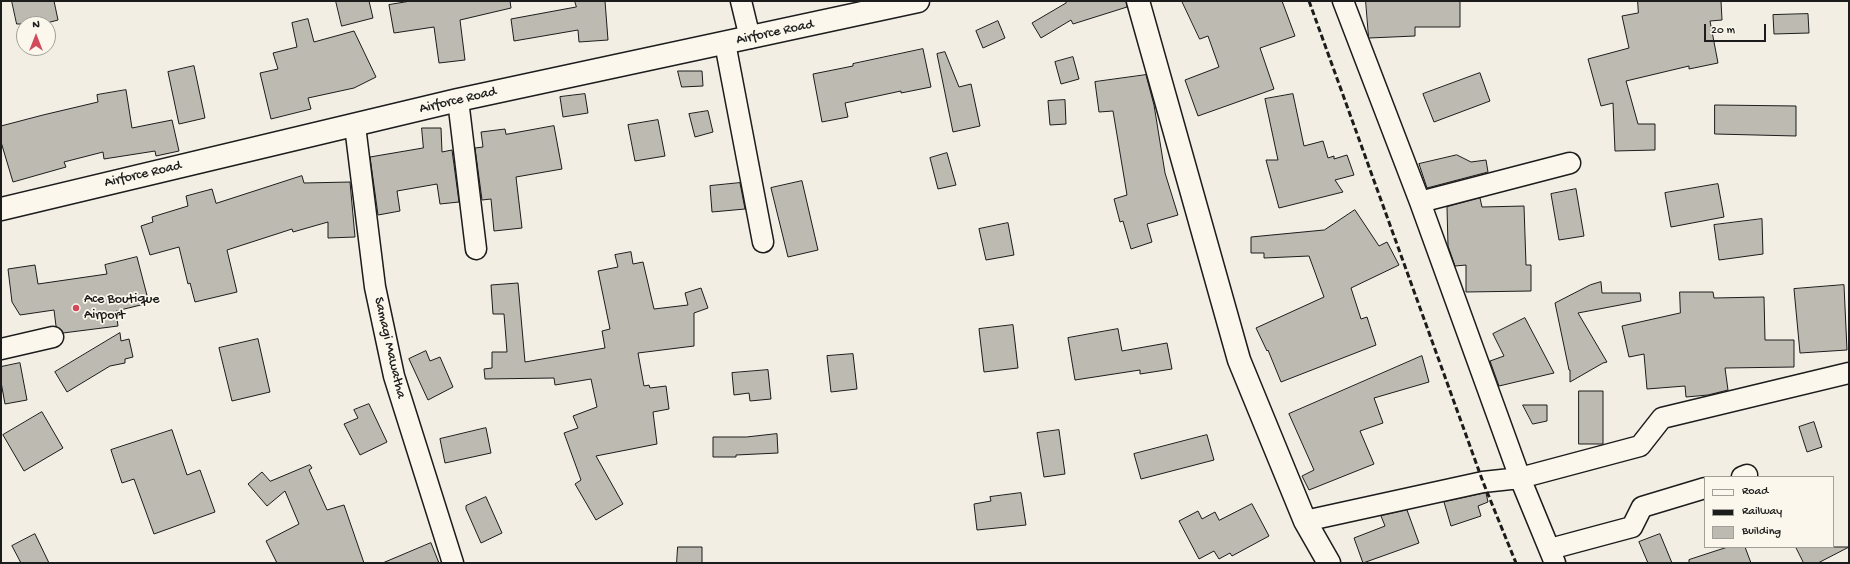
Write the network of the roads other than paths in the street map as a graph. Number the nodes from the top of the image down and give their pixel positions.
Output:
1 (741, 1) edge
2 (918, 1) edge
3 (1138, 1) edge
4 (1343, 1) edge
5 (750, 38) junction
6 (725, 43) junction
7 (458, 100) junction
8 (355, 126) junction
9 (1570, 163) dead end
10 (1420, 202) junction
11 (1, 209) edge
12 (763, 242) dead end
13 (476, 249) dead end
14 (53, 337) dead end
15 (1, 349) edge
16 (1849, 373) edge
17 (1520, 478) junction
18 (1704, 488) edge
19 (1305, 521) junction
20 (1552, 556) edge
21 (452, 563) edge
22 (1329, 563) edge

1 - 5 street
2 - 5 street, Airforce Road
3 - 19 street
4 - 10 street
5 - 6 street, Airforce Road
6 - 7 street, Airforce Road
6 - 12 street
7 - 8 street, Airforce Road
7 - 13 street
8 - 11 street, Airforce Road
8 - 21 street, Samagi Mawatha
9 - 10 street
10 - 17 street
14 - 15 street
16 - 17 street
17 - 19 street
17 - 20 street
18 - 20 street
19 - 22 street

